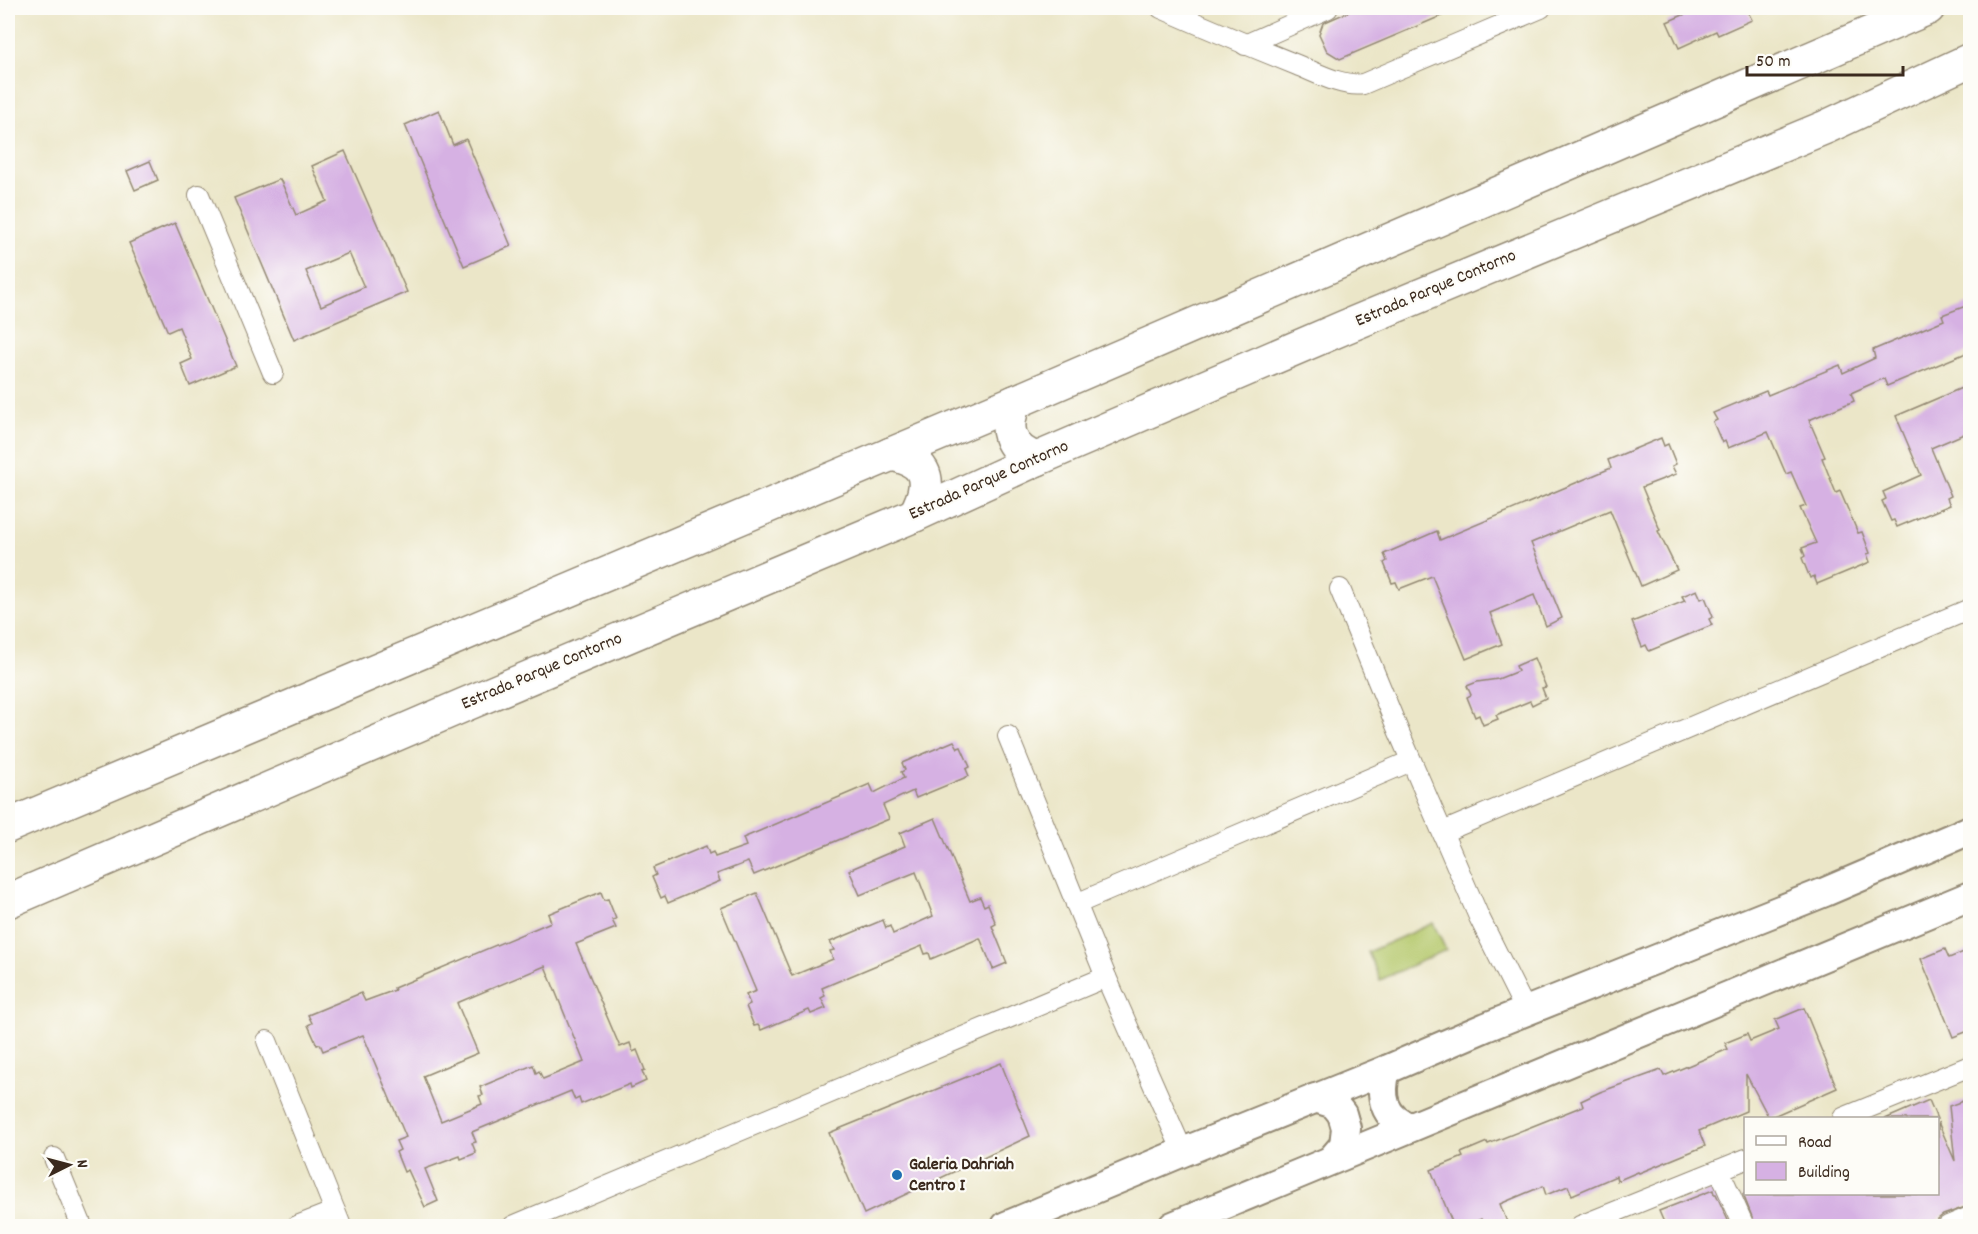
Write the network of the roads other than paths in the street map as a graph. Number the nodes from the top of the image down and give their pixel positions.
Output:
1 (1161, 8) edge
2 (1328, 8) edge
3 (1541, 8) edge
4 (1928, 8) edge
5 (1245, 45) junction
6 (1971, 60) edge
7 (199, 195) dead end
8 (273, 373) dead end
9 (1015, 402) junction
10 (891, 454) junction
11 (1037, 459) junction
12 (915, 515) junction
13 (1340, 589) dead end
14 (1971, 609) edge
15 (1008, 736) dead end
16 (1411, 761) junction
17 (62, 803) junction
18 (8, 810) edge
19 (8, 826) edge
20 (1971, 830) edge
21 (1443, 832) junction
22 (1971, 896) edge
23 (8, 901) edge
24 (1076, 904) junction
25 (1106, 977) junction
26 (1527, 1011) junction
27 (267, 1041) dead end
28 (1971, 1066) edge
29 (1386, 1070) junction
30 (1315, 1098) junction
31 (1848, 1117) edge
32 (1410, 1127) junction
33 (1183, 1152) junction
34 (54, 1158) dead end
35 (1332, 1159) junction
36 (1744, 1160) edge
37 (1719, 1170) junction
38 (1971, 1217) edge
39 (338, 1219) edge
40 (1603, 1222) edge
41 (82, 1227) edge
42 (297, 1227) edge
43 (513, 1227) edge
44 (1006, 1227) edge
45 (1173, 1227) edge
46 (1580, 1227) edge
47 (1744, 1227) edge
48 (1948, 1227) edge

1 - 5 street
2 - 5 street
3 - 5 street
4 - 9 highway
6 - 11 highway, Estrada Parque Contorno
7 - 8 street
9 - 10 highway
9 - 11 highway
10 - 12 highway
10 - 17 highway
11 - 12 highway, Estrada Parque Contorno
12 - 23 highway, Estrada Parque Contorno
13 - 16 street
14 - 21 street
15 - 24 street
16 - 21 street
16 - 24 street
17 - 18 street
17 - 19 highway
20 - 26 main road
21 - 26 street
22 - 32 main road
24 - 25 street
25 - 33 street
25 - 43 street
26 - 29 main road
27 - 39 street
28 - 31 street
29 - 30 main road
29 - 32 main road
30 - 33 main road
30 - 35 main road
32 - 35 main road
33 - 44 main road
34 - 41 street
35 - 45 main road
36 - 37 street
37 - 40 street
37 - 47 street
38 - 48 street
39 - 42 street
40 - 46 street

